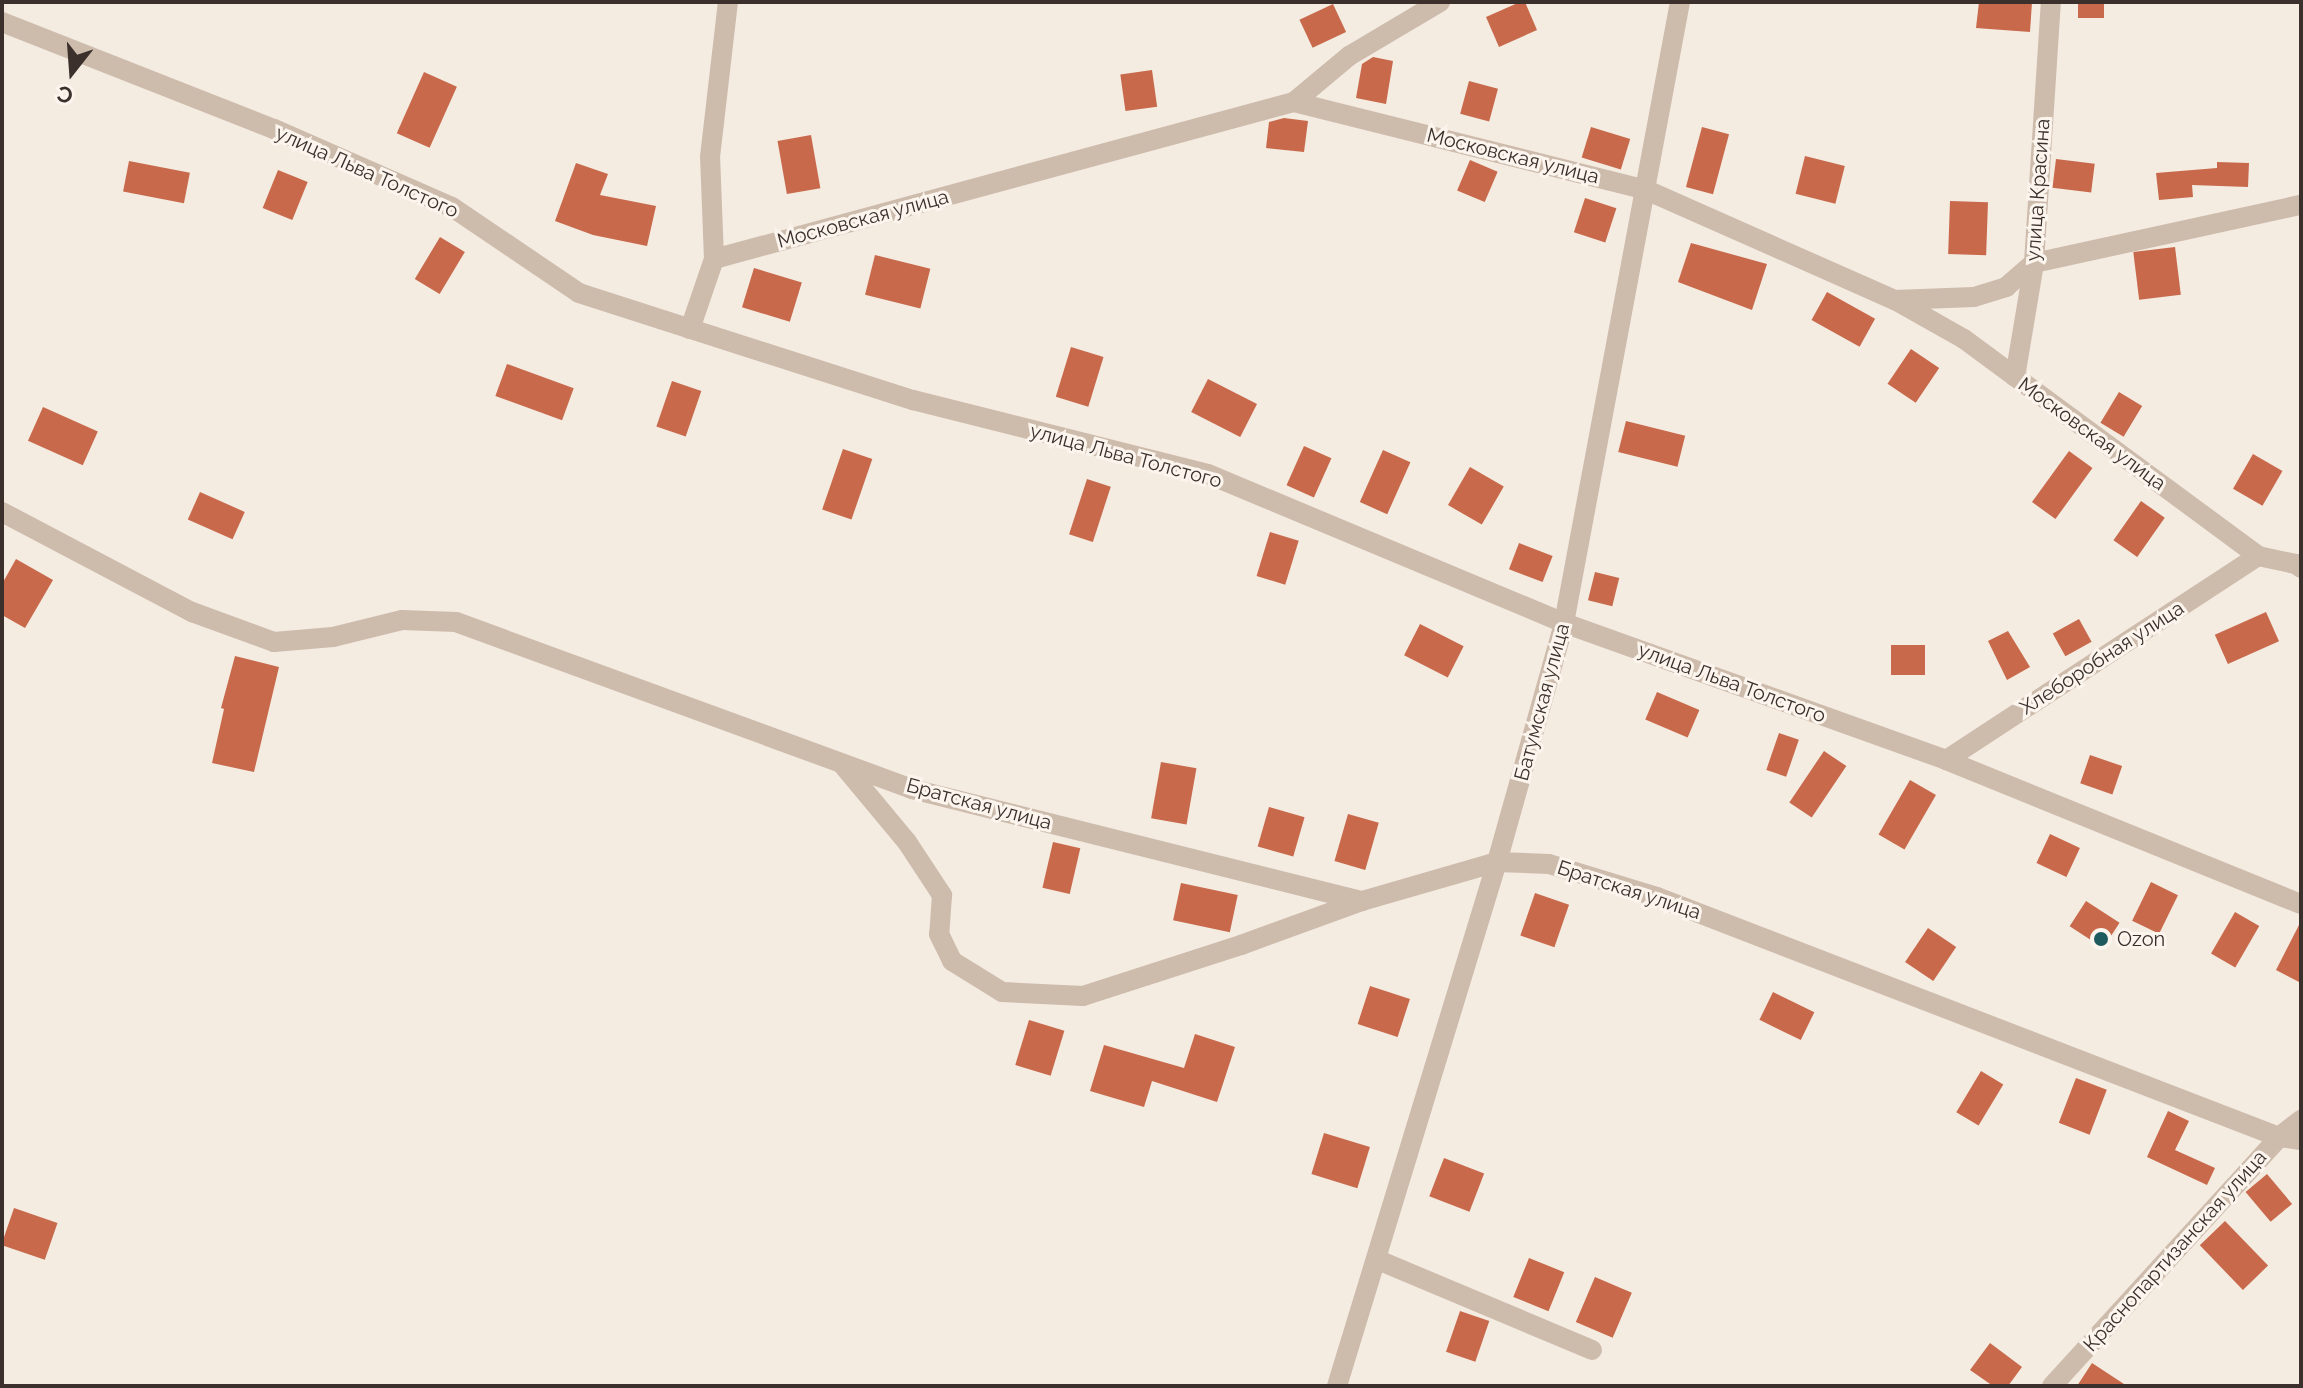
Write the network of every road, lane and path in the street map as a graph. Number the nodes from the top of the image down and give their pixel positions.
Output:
1 (728, 2) edge
2 (1440, 2) edge
3 (1680, 2) edge
4 (2051, 2) edge
5 (2, 22) edge
6 (1294, 102) junction
7 (1644, 189) junction
8 (2301, 205) edge
9 (714, 259) junction
10 (2034, 263) junction
11 (1895, 300) junction
12 (690, 329) junction
13 (2015, 377) junction
14 (2, 512) edge
15 (2258, 556) junction
16 (2299, 562) edge
17 (1564, 623) junction
18 (1946, 760) junction
19 (842, 763) junction
20 (1497, 862) junction
21 (1362, 901) junction
22 (2301, 904) edge
23 (2301, 1120) edge
24 (2279, 1137) junction
25 (2301, 1140) edge
26 (1378, 1260) junction
27 (1592, 1350) dead end
28 (1337, 1386) edge
29 (2052, 1386) edge

1 - 9 street
2 - 6 street
3 - 7 street, Батумская улица
4 - 10 street, улица Красина
5 - 12 street, улица Льва Толстого
6 - 7 street, Московская улица
6 - 9 street, Московская улица
7 - 11 street, Московская улица
7 - 17 street, Батумская улица
8 - 10 street
9 - 12 street
10 - 11 street
10 - 13 street, улица Красина
11 - 13 street, Московская улица
12 - 17 street, улица Льва Толстого
13 - 15 street, Московская улица
14 - 19 street, Братская улица
15 - 16 street, Московская улица
15 - 18 street, Хлеборобная улица
17 - 18 street, улица Льва Толстого
17 - 20 street, Батумская улица
18 - 22 street, улица Льва Толстого
19 - 21 street, Братская улица
19 - 21 street
20 - 21 street, Братская улица
20 - 24 street, Братская улица
20 - 26 street, Батумская улица
23 - 24 street, Краснопартизанская улица
24 - 25 street, Братская улица
24 - 29 street, Краснопартизанская улица
26 - 27 street
26 - 28 street, Батумская улица

